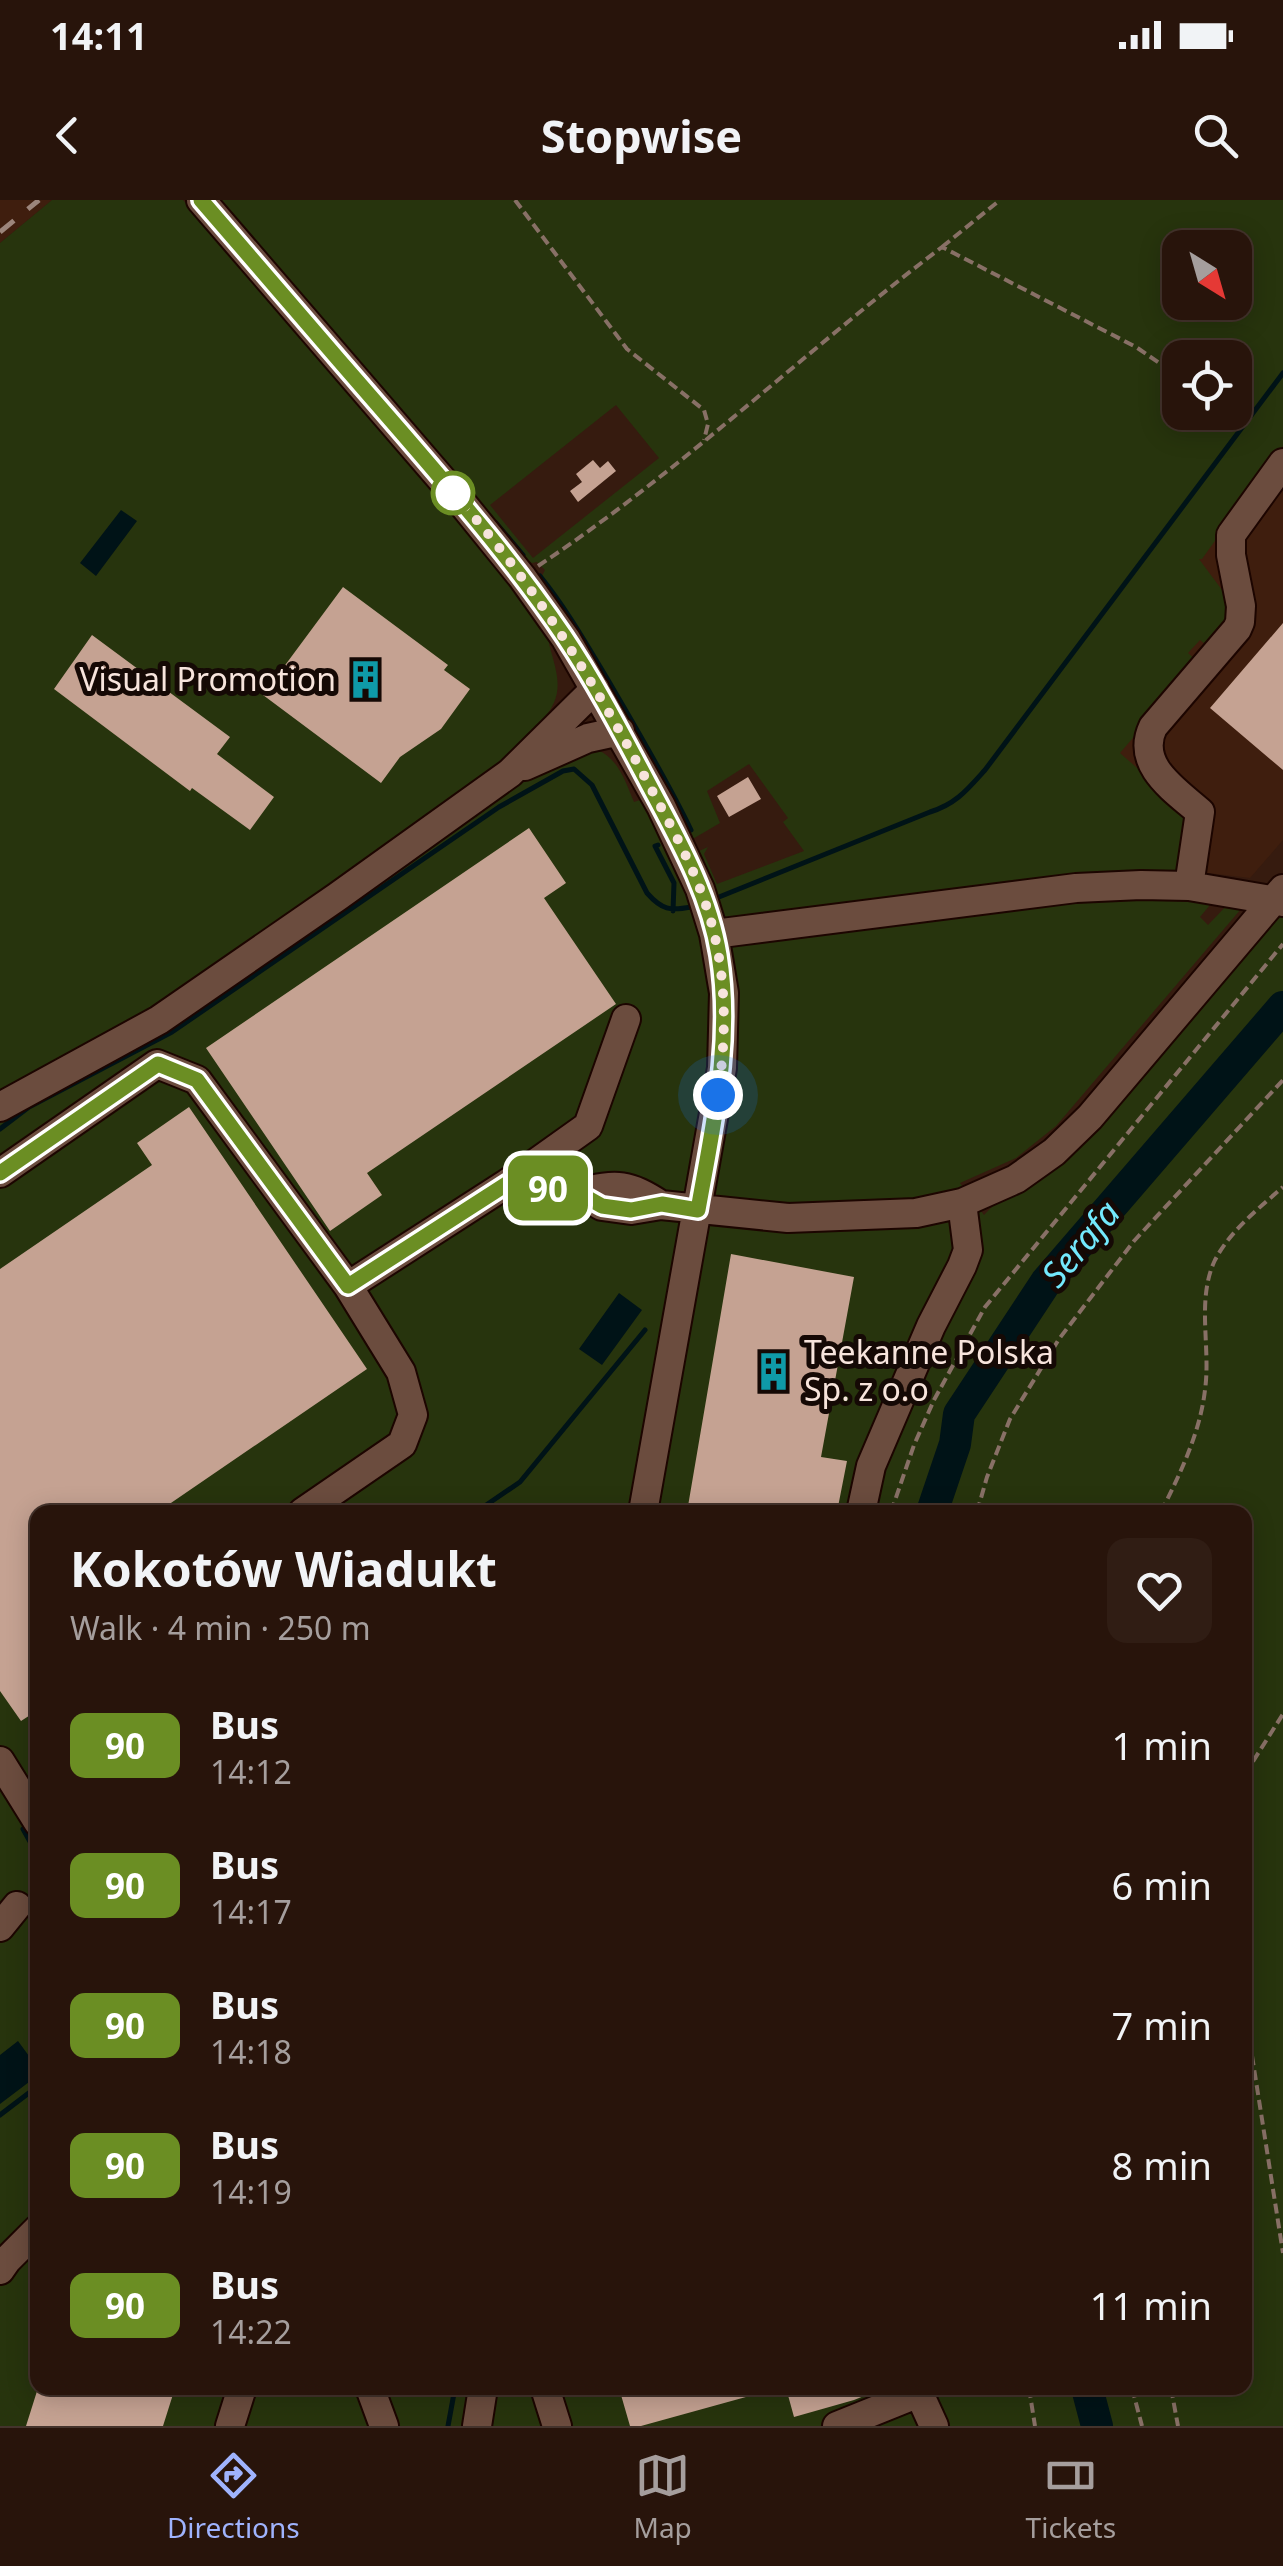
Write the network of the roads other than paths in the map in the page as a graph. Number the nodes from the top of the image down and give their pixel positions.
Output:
1 (201, 200) edge
2 (1283, 463) edge
3 (595, 688) junction
4 (620, 731) junction
5 (510, 773) junction
6 (1189, 886) junction
7 (1280, 897) edge
8 (714, 934) junction
9 (626, 1019) dead end
10 (0, 1108) edge
11 (0, 1173) edge
12 (508, 1183) junction
13 (962, 1203) junction
14 (698, 1210) junction
15 (348, 1286) junction
16 (313, 1505) edge
17 (644, 1505) edge
18 (863, 1505) edge
19 (0, 1762) edge
20 (28, 1784) edge
21 (30, 2237) edge
22 (0, 2270) edge
23 (240, 2395) edge
24 (373, 2395) edge
25 (482, 2395) edge
26 (548, 2395) edge
27 (913, 2395) edge
28 (926, 2395) edge
29 (230, 2426) edge
30 (384, 2426) edge
31 (477, 2426) edge
32 (557, 2426) edge
33 (837, 2426) edge
34 (934, 2426) edge

1 - 3 street
2 - 6 street
3 - 4 street
3 - 5 street
4 - 5 street
4 - 8 street
5 - 10 street
6 - 7 street
6 - 8 street
7 - 13 street
8 - 14 street
9 - 12 street
11 - 15 street
12 - 14 street
12 - 15 street
13 - 14 street
13 - 18 street
14 - 17 street
15 - 16 street
19 - 20 street
21 - 22 street
23 - 29 street
24 - 30 street
25 - 31 street
26 - 32 street
27 - 33 street
28 - 34 street

